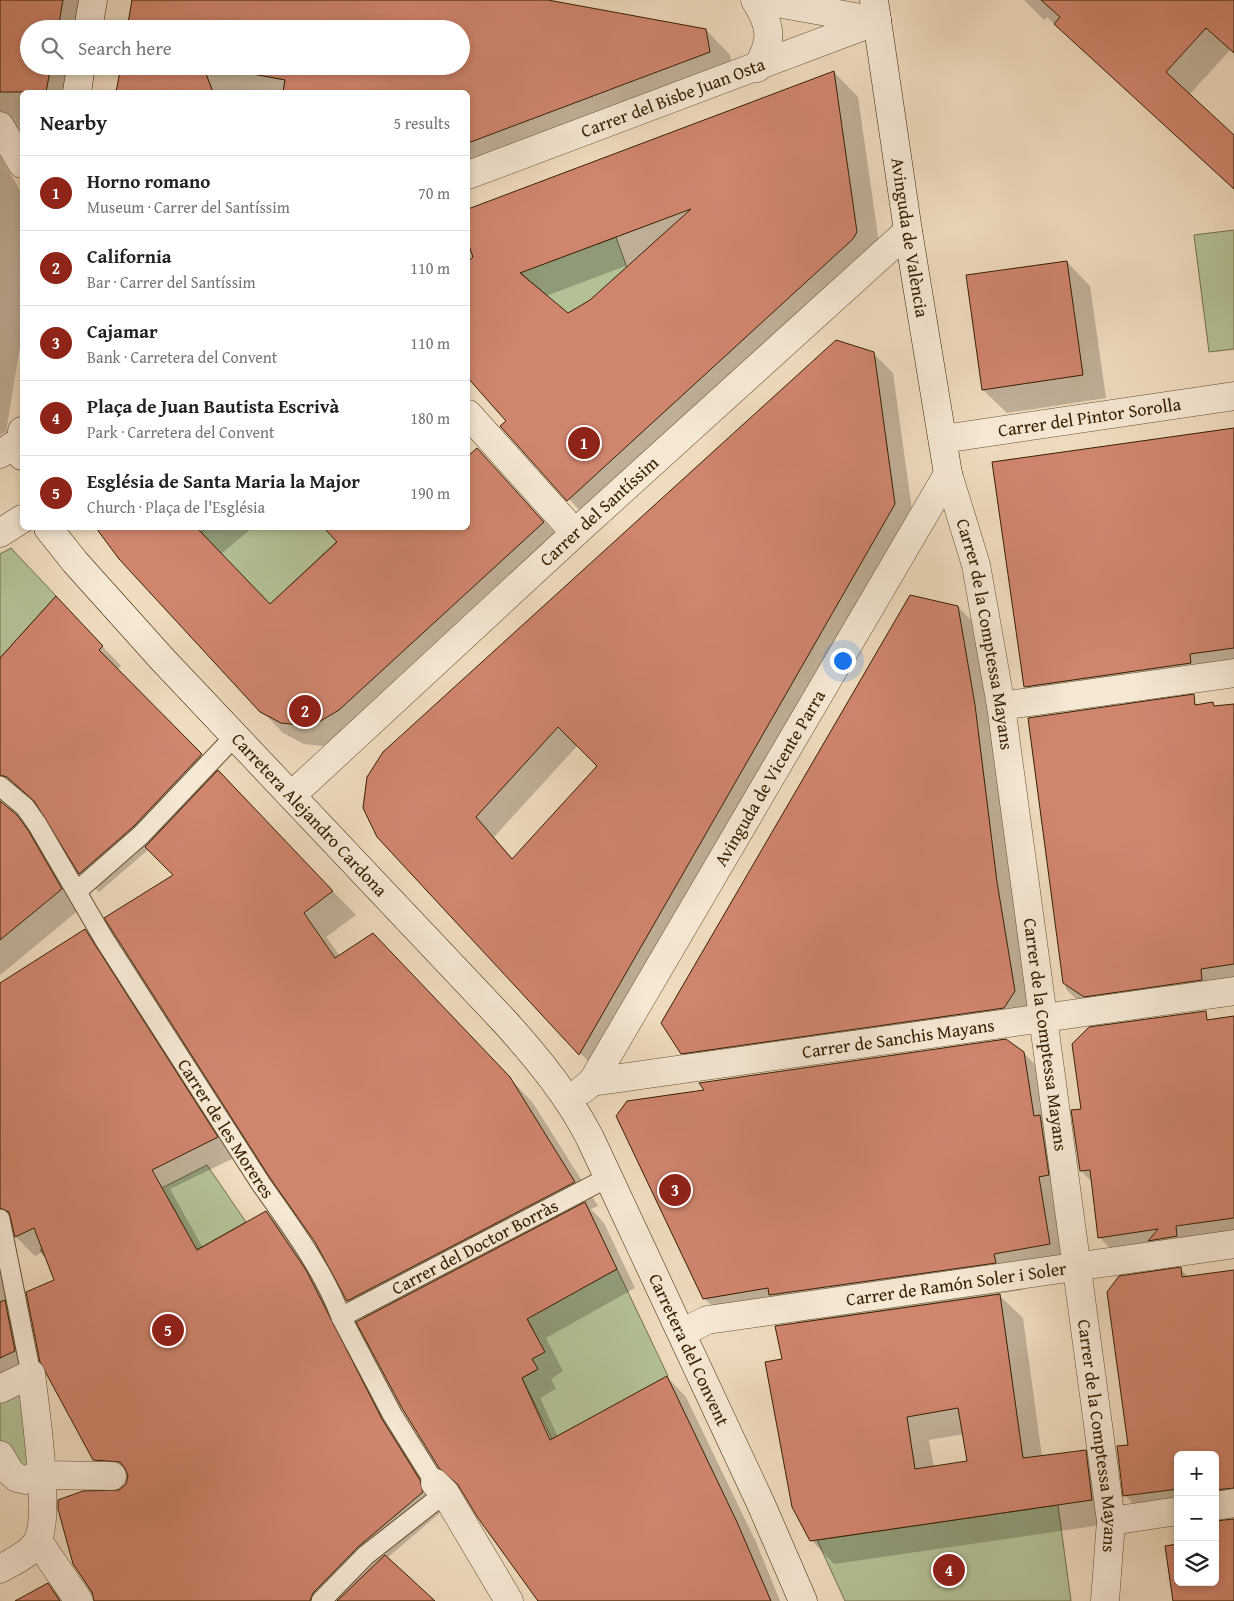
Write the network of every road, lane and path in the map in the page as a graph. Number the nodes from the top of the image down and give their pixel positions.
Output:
1 (94, 0) edge
2 (755, 0) edge
3 (760, 0) edge
4 (876, 11) edge
5 (90, 20) edge
6 (758, 68) junction
7 (79, 75) edge
8 (76, 90) edge
9 (0, 126) edge
10 (20, 161) edge
11 (470, 174) edge
12 (908, 232) junction
13 (1234, 396) edge
14 (470, 416) edge
15 (943, 439) junction
16 (948, 474) junction
17 (20, 521) edge
18 (50, 530) edge
19 (0, 533) edge
20 (575, 533) junction
21 (1234, 673) edge
22 (1001, 706) junction
23 (235, 736) junction
24 (0, 786) edge
25 (292, 795) junction
26 (76, 891) junction
27 (1234, 991) edge
28 (1042, 1017) junction
29 (592, 1082) junction
30 (570, 1101) junction
31 (609, 1177) junction
32 (0, 1219) edge
33 (1234, 1244) edge
34 (1078, 1265) junction
35 (340, 1317) junction
36 (682, 1333) junction
37 (31, 1374) junction
38 (0, 1389) edge
39 (0, 1455) edge
40 (41, 1475) junction
41 (112, 1476) dead end
42 (440, 1488) junction
43 (1234, 1503) edge
44 (1219, 1505) edge
45 (1174, 1512) edge
46 (1111, 1521) junction
47 (38, 1540) junction
48 (0, 1569) edge
49 (79, 1601) edge
50 (321, 1601) edge
51 (510, 1601) edge
52 (803, 1601) edge
53 (1105, 1601) edge

1 - 5 street
2 - 6 street
3 - 4 street
4 - 6 street, Carrer del Bisbe Juan Osta
4 - 12 street, Avinguda de València
6 - 11 street, Carrer del Bisbe Juan Osta
7 - 8 street
9 - 10 street
12 - 15 street, Avinguda de València
12 - 20 street, Carrer del Santíssim
13 - 15 street, Carrer del Pintor Sorolla
14 - 20 street
15 - 16 street, Avinguda de València
16 - 22 street, Carrer de la Comptessa Mayans
16 - 29 street, Avinguda de Vicente Parra
17 - 19 street
18 - 23 street, Carretera Alejandro Cardona
20 - 25 street, Carrer del Santíssim
21 - 22 street
22 - 28 street, Carrer de la Comptessa Mayans
23 - 25 street, Carretera Alejandro Cardona
23 - 26 lane
24 - 26 lane, Carrer de les Moreres
25 - 30 street, Carretera Alejandro Cardona
26 - 35 lane, Carrer de les Moreres
27 - 28 street, Carrer de Sanchis Mayans
28 - 29 street, Carrer de Sanchis Mayans
28 - 34 street, Carrer de la Comptessa Mayans
29 - 30 street
30 - 31 street, Carretera del Convent
31 - 35 lane, Carrer del Doctor Borràs
31 - 36 street, Carretera del Convent
32 - 37 lane
33 - 34 street, Carrer de Ramón Soler i Soler
34 - 36 street, Carrer de Ramón Soler i Soler
34 - 46 street, Carrer de la Comptessa Mayans
35 - 42 lane, Carrer de les Moreres
36 - 52 street, Carretera del Convent
37 - 38 street
37 - 40 street
39 - 40 street
40 - 41 street
40 - 47 street
42 - 50 lane
42 - 51 street
43 - 44 street
45 - 46 street
46 - 53 street, Carrer de la Comptessa Mayans
47 - 48 street
47 - 49 street

